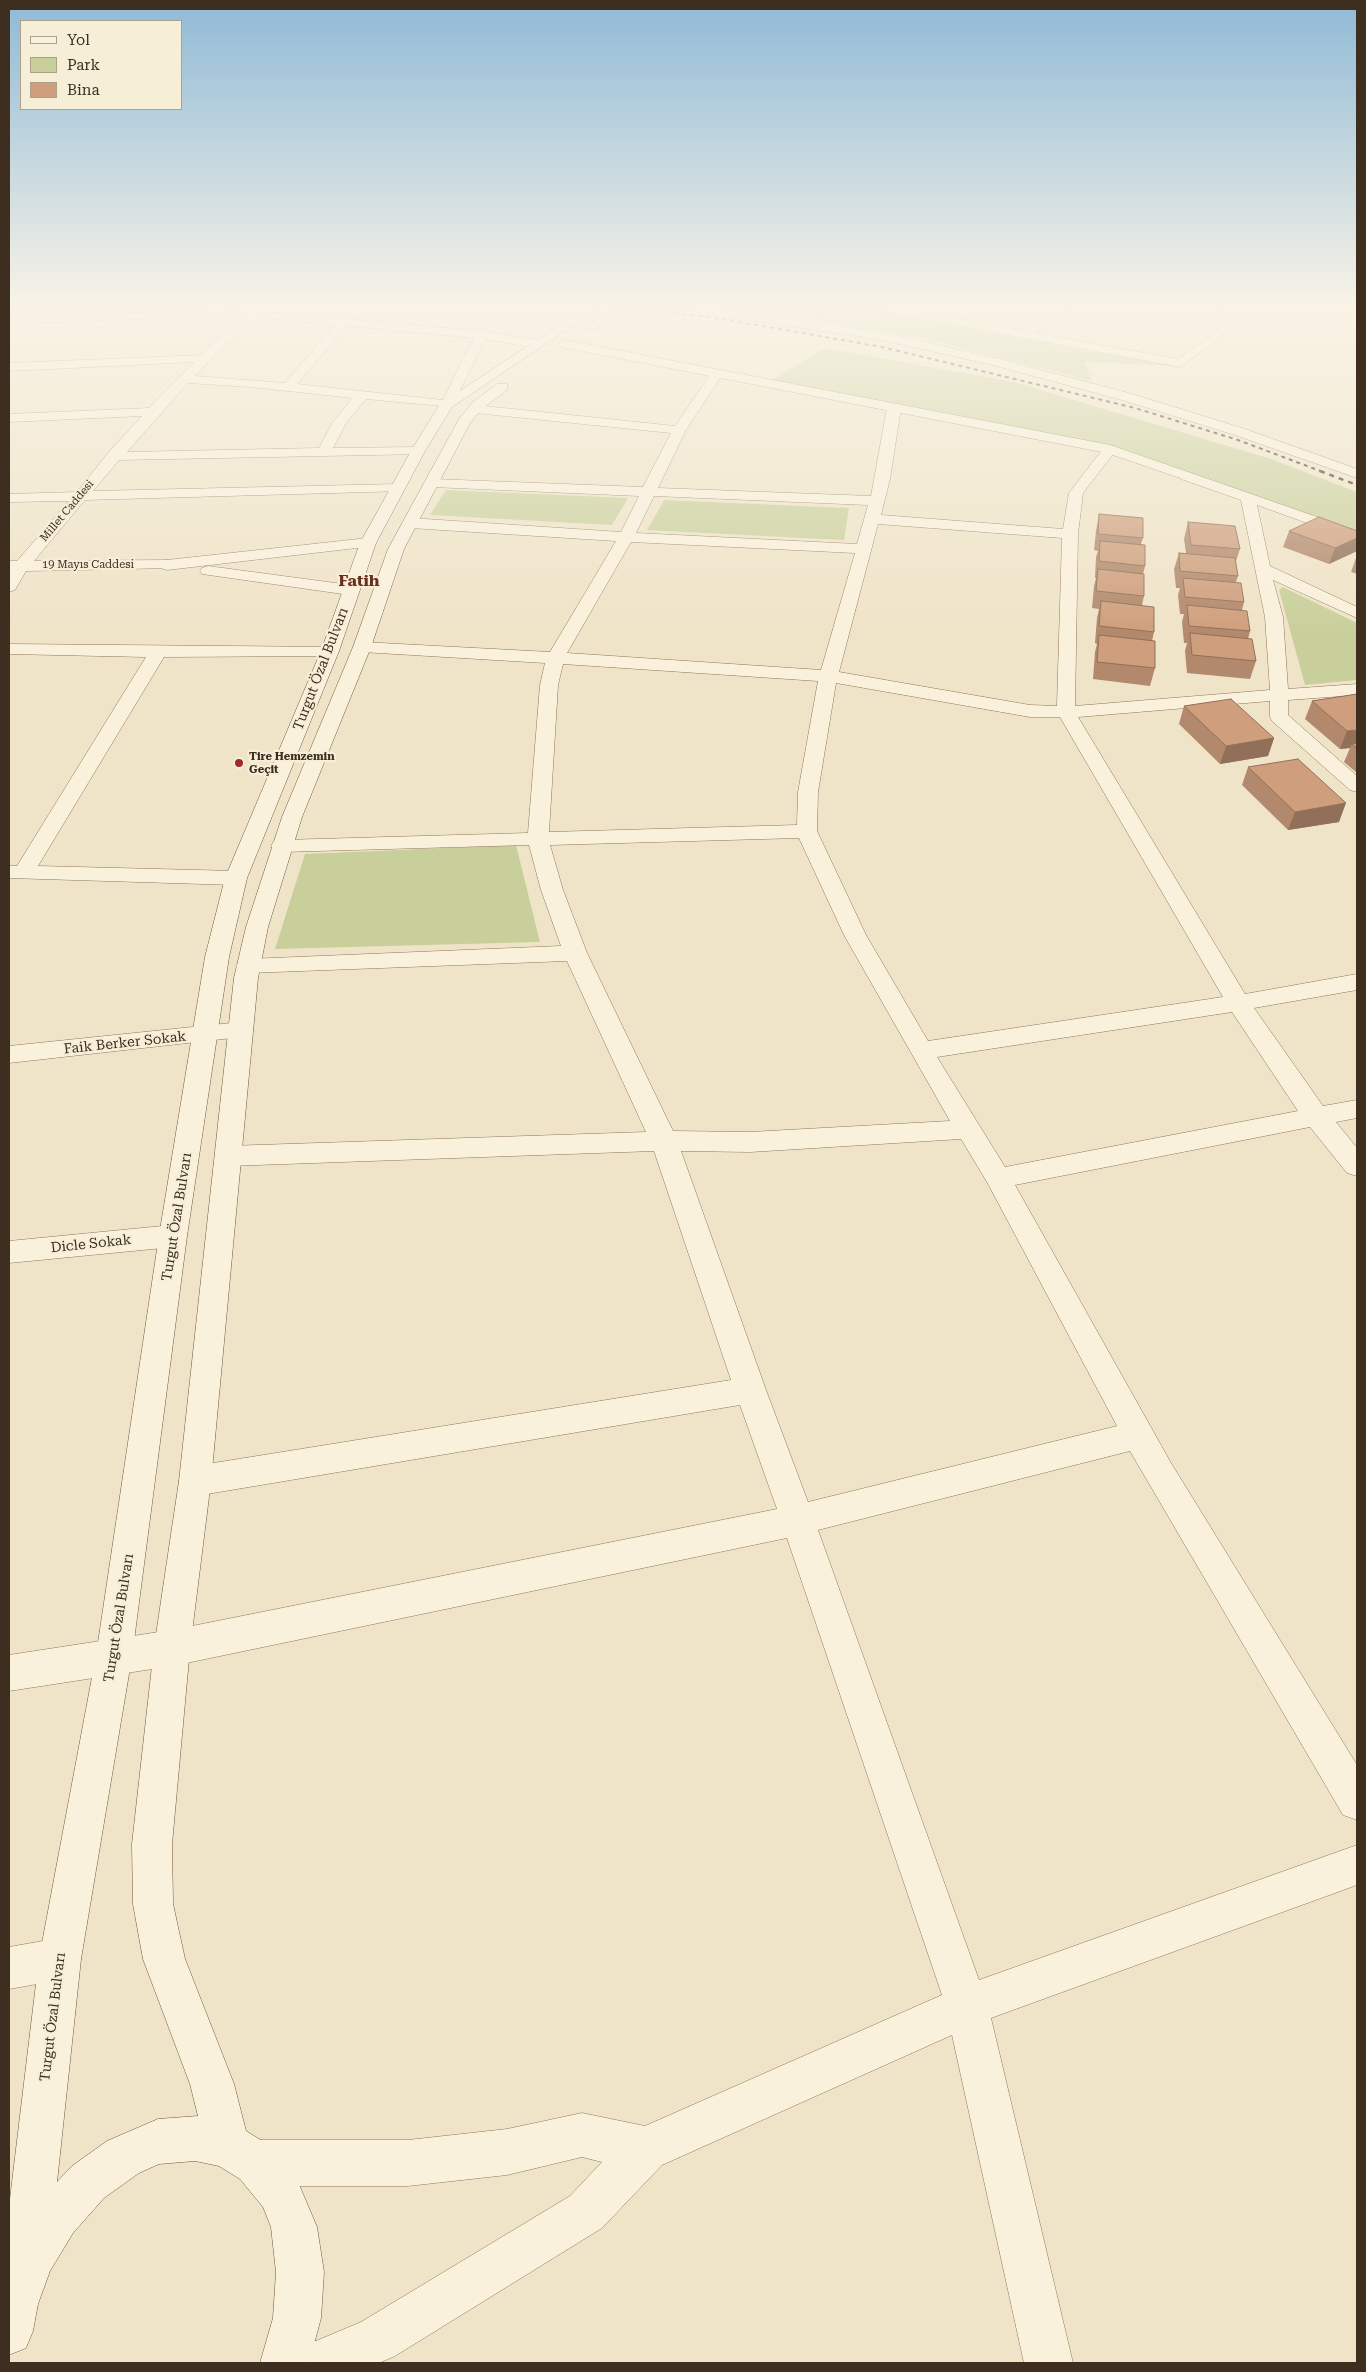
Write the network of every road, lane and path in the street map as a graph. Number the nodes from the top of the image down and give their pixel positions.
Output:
1 (153, 412) joint
2 (349, 412) edge
3 (443, 412) edge
4 (473, 412) edge
5 (501, 412) edge
6 (691, 412) edge
7 (893, 412) edge
8 (913, 412) edge
9 (1173, 412) edge
10 (9, 418) edge
11 (679, 430) junction
12 (1110, 449) junction
13 (418, 451) junction
14 (324, 452) junction
15 (113, 456) junction
16 (1357, 474) edge
17 (432, 483) junction
18 (398, 488) junction
19 (651, 491) junction
20 (79, 496) junction
21 (1248, 497) junction
22 (9, 498) edge
23 (874, 510) junction
24 (410, 524) junction
25 (1070, 534) junction
26 (1357, 536) edge
27 (626, 537) junction
28 (368, 543) junction
29 (863, 549) junction
30 (167, 565) junction
31 (15, 566) edge
32 (1262, 569) junction
33 (9, 587) edge
34 (350, 590) junction
35 (1357, 613) edge
36 (362, 647) junction
37 (9, 649) edge
38 (330, 651) junction
39 (158, 652) junction
40 (555, 658) junction
41 (829, 676) junction
42 (1357, 689) edge
43 (1279, 695) junction
44 (1066, 712) junction
45 (1357, 786) edge
46 (807, 831) junction
47 (538, 839) junction
48 (282, 846) junction
49 (16, 872) edge
50 (236, 878) junction
51 (575, 953) junction
52 (248, 966) junction
53 (1357, 982) edge
54 (1238, 1003) junction
55 (241, 1030) junction
56 (205, 1035) junction
57 (921, 1052) junction
58 (9, 1055) edge
59 (1357, 1109) edge
60 (1317, 1118) junction
61 (968, 1129) junction
62 (664, 1141) junction
63 (228, 1156) junction
64 (1357, 1166) edge
65 (998, 1178) junction
66 (173, 1236) junction
67 (9, 1252) edge
68 (750, 1390) junction
69 (1138, 1435) junction
70 (195, 1481) junction
71 (798, 1520) junction
72 (172, 1648) junction
73 (114, 1656) junction
74 (9, 1673) edge
75 (1357, 1801) edge
76 (1357, 1865) edge
77 (60, 1959) junction
78 (9, 1968) edge
79 (967, 2006) junction
80 (646, 2148) junction
81 (242, 2154) junction
82 (31, 2258) junction
83 (9, 2331) edge
84 (284, 2363) edge
85 (321, 2363) edge
86 (1048, 2363) edge

1 - 10 street
1 - 15 street, Millet Caddesi
2 - 14 street
3 - 13 street, Turgut Özal Bulvarı
4 - 17 street, Turgut Özal Bulvarı
5 - 11 street
6 - 11 street
7 - 23 street
8 - 12 street
9 - 16 street
11 - 19 street
12 - 21 street
12 - 25 street
13 - 14 street
13 - 18 street, Turgut Özal Bulvarı
14 - 15 street
15 - 20 street, Millet Caddesi
17 - 19 street
17 - 24 street, Turgut Özal Bulvarı
18 - 20 street
18 - 28 street, Turgut Özal Bulvarı
19 - 23 street
19 - 27 street
20 - 22 street
20 - 31 street, Millet Caddesi
21 - 26 street
21 - 32 street
23 - 25 street
23 - 29 street
24 - 27 street
24 - 36 street, Turgut Özal Bulvarı
25 - 44 street
27 - 29 street
27 - 40 street
28 - 30 street
28 - 34 street, Turgut Özal Bulvarı
29 - 41 street
30 - 31 street, 19 Mayıs Caddesi
30 - 34 street
31 - 33 street, Millet Caddesi
32 - 35 street
32 - 43 street
34 - 38 street, Turgut Özal Bulvarı
36 - 40 street
36 - 48 street, Turgut Özal Bulvarı
37 - 39 street
38 - 39 street
38 - 50 street, Turgut Özal Bulvarı
39 - 49 street
40 - 41 street
40 - 47 street
41 - 44 street
41 - 46 street
42 - 43 street
43 - 44 street
43 - 45 street
44 - 54 street
46 - 47 street
46 - 57 street
47 - 48 street
47 - 51 street
48 - 52 street, Turgut Özal Bulvarı
49 - 50 street
50 - 56 street, Turgut Özal Bulvarı
51 - 52 street
51 - 62 street
52 - 55 street, Turgut Özal Bulvarı
53 - 54 street
54 - 57 street
54 - 60 street
55 - 56 street, Faik Berker Sokak
55 - 63 street, Turgut Özal Bulvarı
56 - 58 street, Faik Berker Sokak
56 - 66 street, Turgut Özal Bulvarı
57 - 61 street
59 - 60 street
60 - 64 street
60 - 65 street
61 - 62 street
61 - 65 street
62 - 63 street
62 - 68 street
63 - 70 street, Turgut Özal Bulvarı
65 - 69 street
66 - 67 street, Dicle Sokak
66 - 73 street, Turgut Özal Bulvarı
68 - 70 street
68 - 71 street
69 - 71 street
69 - 75 street
70 - 72 street, Turgut Özal Bulvarı
71 - 72 street
71 - 79 street
72 - 73 street
72 - 81 street, Turgut Özal Bulvarı
73 - 74 street
73 - 77 street, Turgut Özal Bulvarı
76 - 79 street
77 - 78 street
77 - 82 street, Turgut Özal Bulvarı
79 - 80 street
79 - 86 street
80 - 81 street
80 - 85 street
81 - 82 street
81 - 84 street
82 - 83 street

